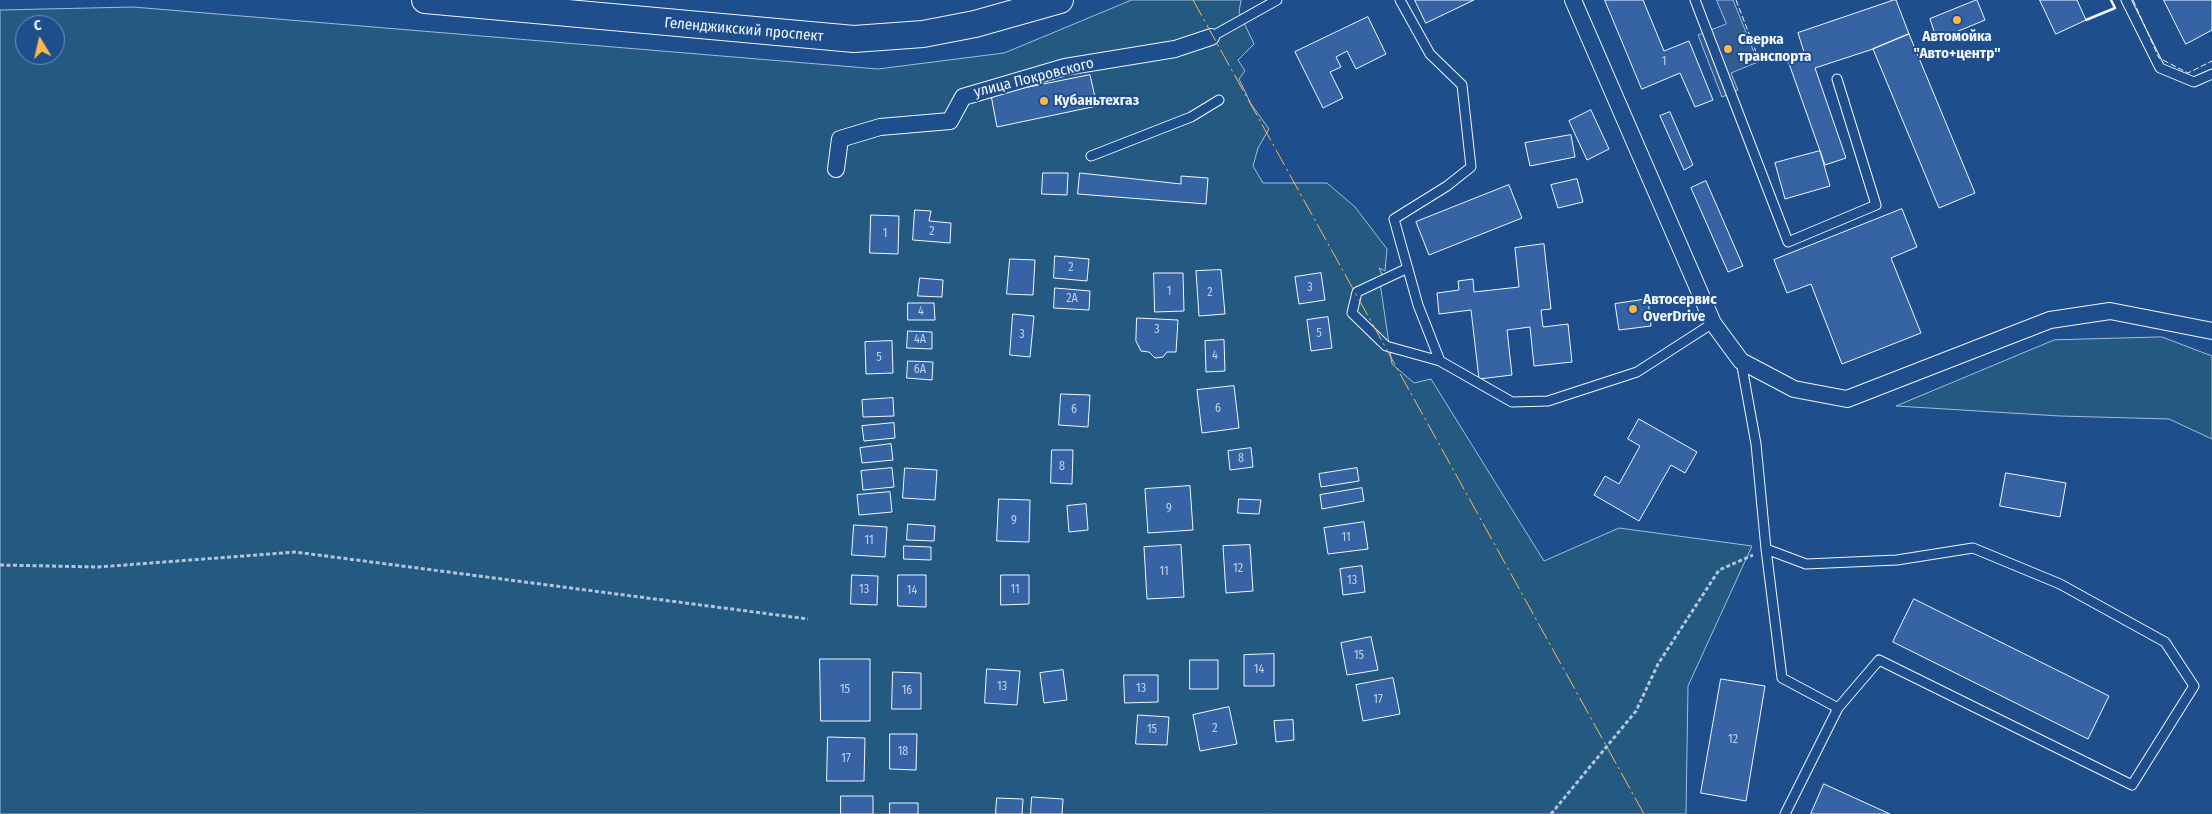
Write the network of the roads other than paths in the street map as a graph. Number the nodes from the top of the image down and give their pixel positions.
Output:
1 (425, 0) edge
2 (1060, 0) edge
3 (1278, 0) edge
4 (1400, 0) edge
5 (1573, 0) edge
6 (1695, 0) edge
7 (2126, 0) edge
8 (1211, 37) joint
9 (2212, 74) edge
10 (1837, 79) dead end
11 (1219, 100) dead end
12 (1091, 156) dead end
13 (836, 169) dead end
14 (1408, 268) junction
15 (1713, 323) junction
16 (2212, 331) edge
17 (1440, 361) junction
18 (1741, 361) junction
19 (1766, 549) junction
20 (1838, 708) junction
21 (1785, 814) edge

1 - 2 main road, Геленджикский проспект
3 - 8 lane
4 - 14 lane
5 - 15 street
6 - 10 lane
7 - 9 lane
8 - 13 street, улица Покровского
11 - 12 lane
14 - 17 lane
14 - 17 lane
15 - 17 lane
15 - 18 street
16 - 18 street
18 - 19 lane
19 - 20 lane
19 - 20 lane
20 - 21 lane

